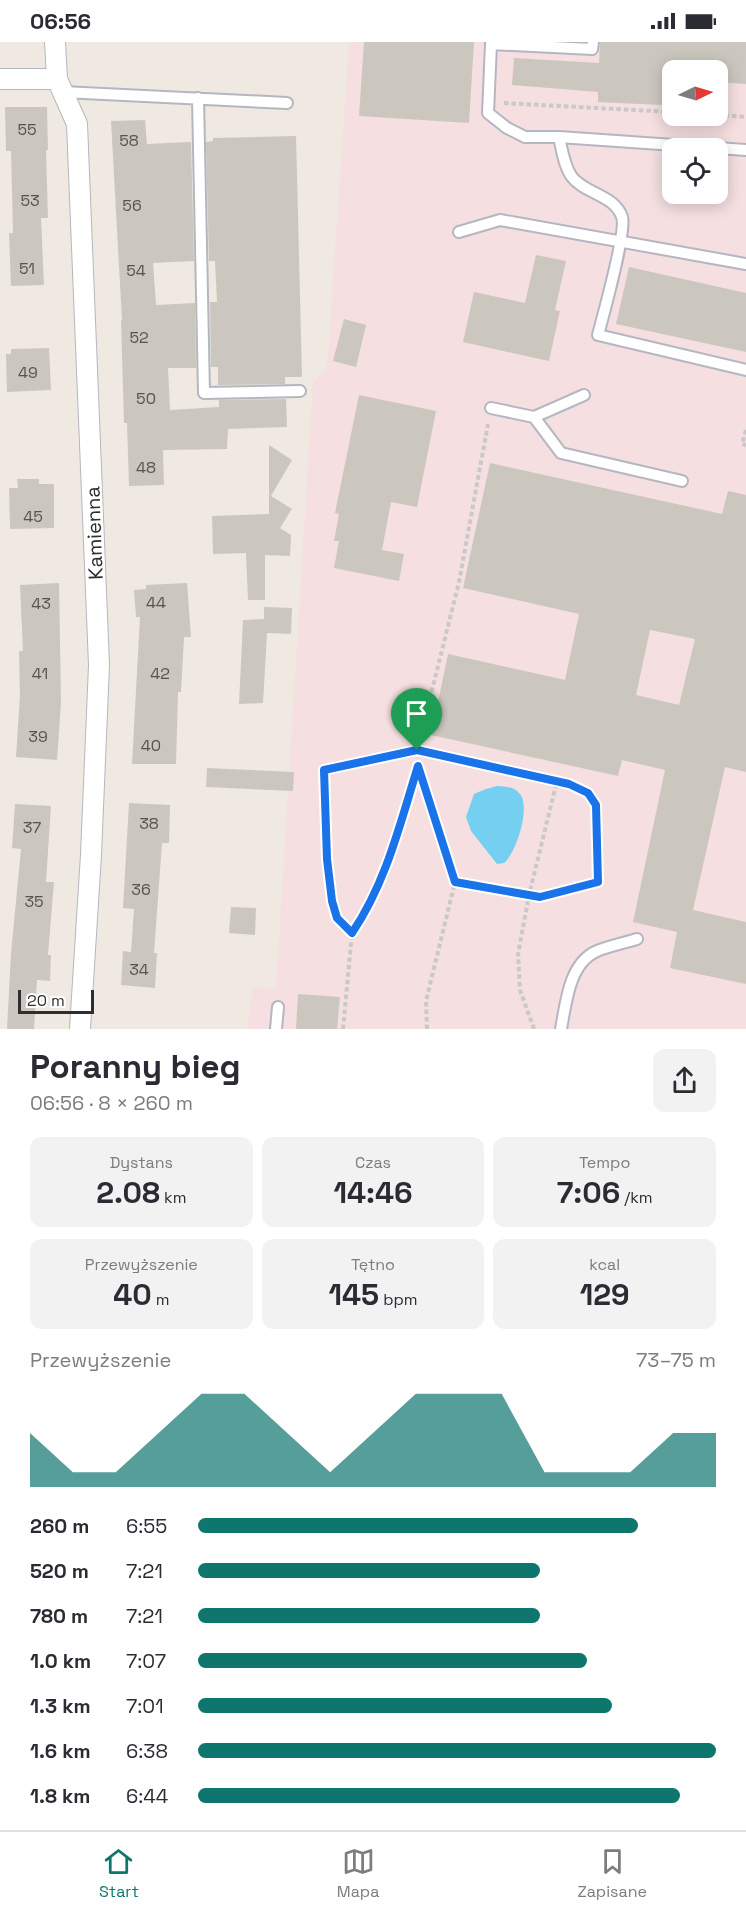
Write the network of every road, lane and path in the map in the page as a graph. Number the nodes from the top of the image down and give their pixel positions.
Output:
1 (55, 42) edge
2 (592, 42) edge
3 (0, 79) edge
4 (60, 85) junction
5 (198, 98) junction
6 (489, 102) junction
7 (287, 103) dead end
8 (662, 111) edge
9 (728, 116) edge
10 (746, 117) edge
11 (560, 137) junction
12 (746, 150) edge
13 (459, 232) dead end
14 (621, 242) junction
15 (746, 264) edge
16 (746, 370) edge
17 (300, 391) dead end
18 (584, 395) dead end
19 (491, 408) joint
20 (534, 417) junction
21 (746, 430) edge
22 (746, 445) edge
23 (682, 481) dead end
24 (417, 750) junction
25 (418, 766) junction
26 (557, 781) junction
27 (455, 882) junction
28 (529, 895) junction
29 (352, 933) junction
30 (637, 939) dead end
31 (278, 1007) dead end
32 (80, 1029) edge
33 (276, 1029) edge
34 (343, 1029) edge
35 (427, 1029) edge
36 (534, 1029) edge
37 (561, 1029) edge

1 - 4 street, Kamienna
2 - 6 lane
3 - 4 street
4 - 5 lane
4 - 32 street, Kamienna
5 - 7 lane
5 - 17 lane
6 - 8 path
6 - 11 lane
9 - 10 path
11 - 12 lane
11 - 14 lane
13 - 14 lane
14 - 15 lane
14 - 16 lane
18 - 20 lane
19 - 20 lane
19 - 24 path
20 - 23 lane
21 - 22 path
24 - 25 path
24 - 26 path
24 - 29 path
25 - 27 path
25 - 29 path
26 - 28 path
26 - 28 path
27 - 28 path
27 - 35 path
28 - 36 path
29 - 34 path
30 - 37 lane
31 - 33 lane

